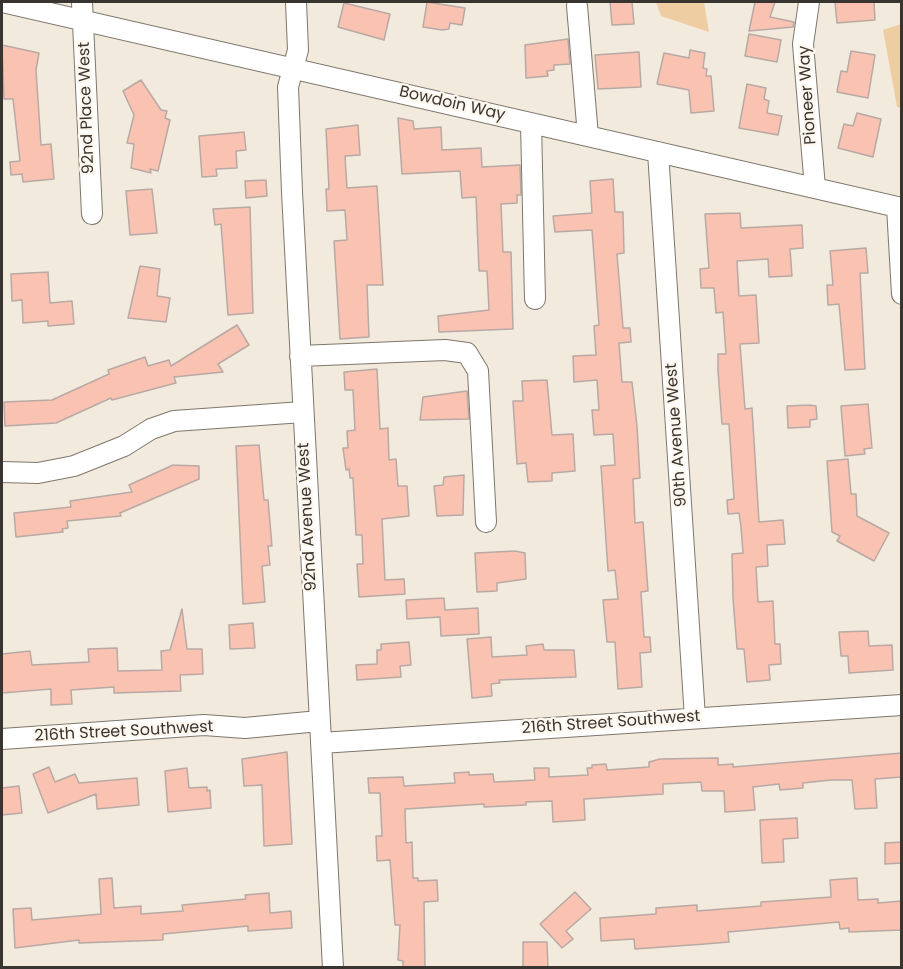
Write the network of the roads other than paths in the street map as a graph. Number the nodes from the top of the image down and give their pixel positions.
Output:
1 (2, 2) edge
2 (296, 2) edge
3 (809, 2) edge
4 (577, 6) dead end
5 (83, 11) edge
6 (293, 68) junction
7 (531, 123) junction
8 (588, 136) junction
9 (658, 152) junction
10 (815, 188) junction
11 (899, 207) edge
12 (92, 214) dead end
13 (902, 294) edge
14 (535, 299) dead end
15 (300, 356) junction
16 (303, 412) junction
17 (2, 472) edge
18 (486, 522) dead end
19 (902, 705) edge
20 (695, 718) junction
21 (319, 721) junction
22 (2, 739) edge
23 (321, 743) junction
24 (333, 967) edge
25 (326, 968) edge

1 - 5 street, Bowdoin Way
2 - 6 street, 92nd Avenue West
3 - 10 street, Pioneer Way
4 - 8 street
5 - 6 street, Bowdoin Way
5 - 12 street, 92nd Place West
6 - 7 street, Bowdoin Way
6 - 15 street, 92nd Avenue West
7 - 8 street, Bowdoin Way
7 - 14 street
8 - 9 street, Bowdoin Way
9 - 10 street, Bowdoin Way
9 - 20 street, 90th Avenue West
10 - 11 street, Bowdoin Way
11 - 13 street
15 - 16 street, 92nd Avenue West
15 - 18 street
16 - 17 street
16 - 21 street, 92nd Avenue West
19 - 20 street, 216th Street Southwest
20 - 23 street, 216th Street Southwest
21 - 22 street, 216th Street Southwest
21 - 23 street, 92nd Avenue West
23 - 24 street, 92nd Avenue West
24 - 25 street

